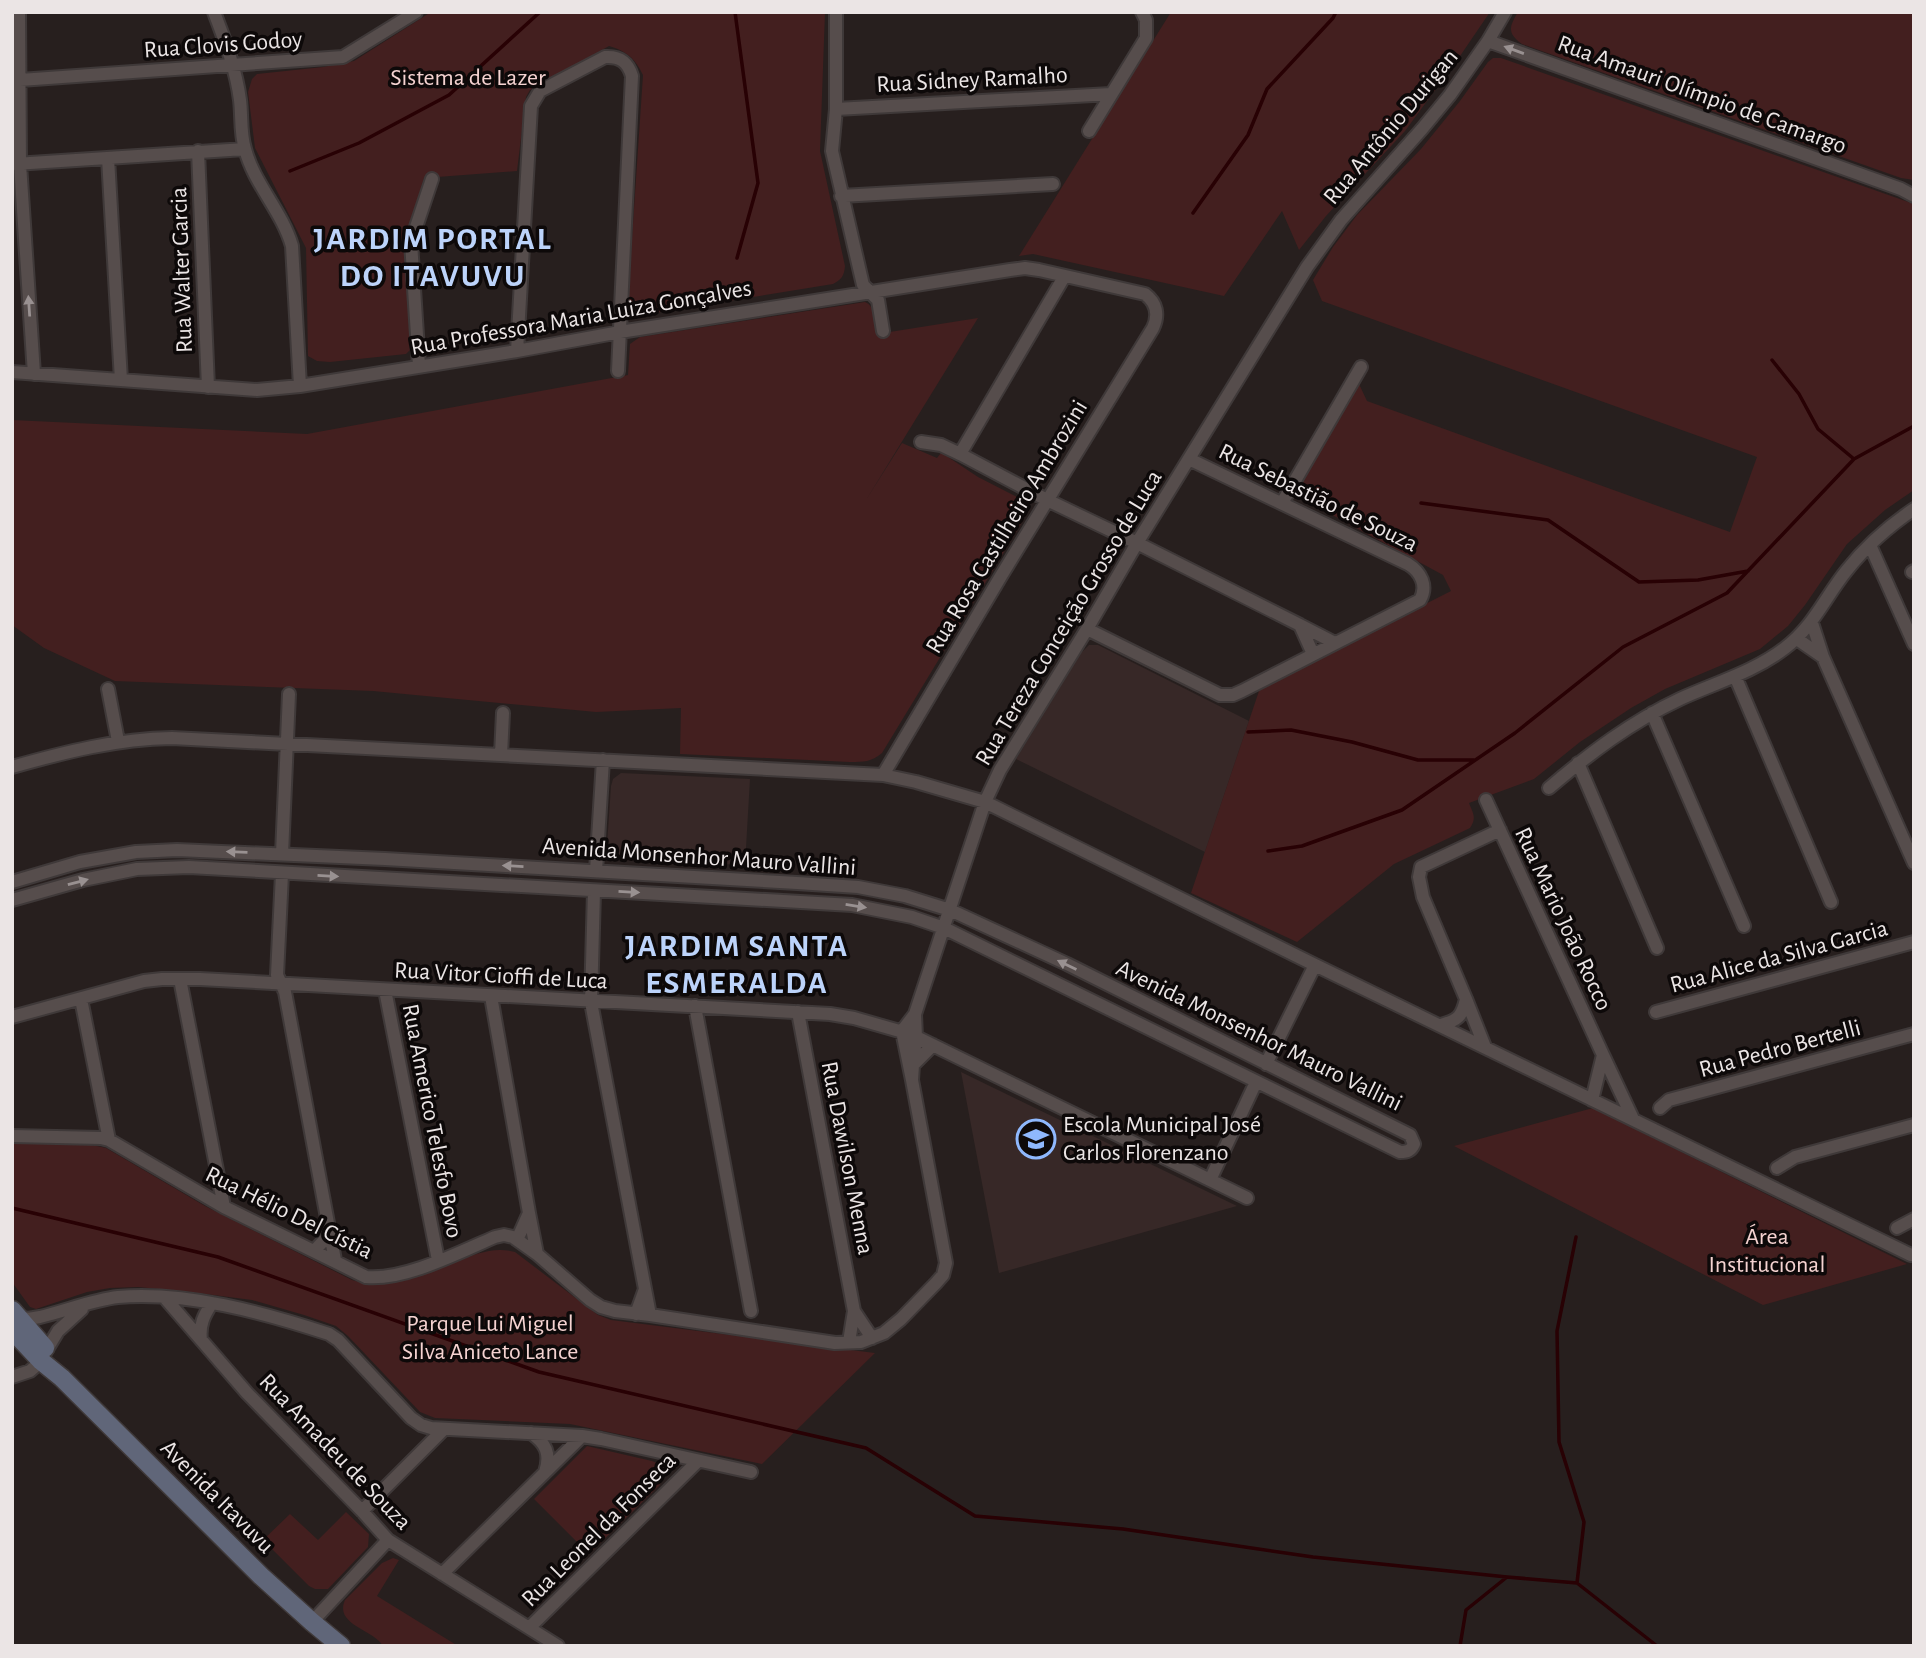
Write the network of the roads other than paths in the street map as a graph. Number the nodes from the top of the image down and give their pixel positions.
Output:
1 (19, 12) edge
2 (214, 12) edge
3 (416, 12) edge
4 (836, 12) edge
5 (1505, 12) edge
6 (1144, 16) edge
7 (1488, 41) junction
8 (234, 65) junction
9 (20, 80) junction
10 (1111, 94) junction
11 (836, 109) junction
12 (1089, 131) dead end
13 (245, 149) junction
14 (198, 151) junction
15 (108, 158) junction
16 (16, 164) edge
17 (432, 179) dead end
18 (1053, 184) dead end
19 (1907, 189) edge
20 (1914, 195) edge
21 (841, 196) junction
22 (1307, 267) joint
23 (1064, 276) junction
24 (869, 292) junction
25 (1152, 299) joint
26 (883, 331) dead end
27 (620, 332) junction
28 (517, 351) junction
29 (419, 366) junction
30 (1361, 367) dead end
31 (12, 372) edge
32 (618, 372) dead end
33 (34, 374) junction
34 (121, 380) junction
35 (300, 386) junction
36 (208, 387) junction
37 (921, 442) dead end
38 (960, 454) junction
39 (1189, 459) junction
40 (1047, 500) junction
41 (1282, 503) junction
42 (1914, 509) edge
43 (1137, 542) junction
44 (1870, 545) junction
45 (1812, 623) junction
46 (1300, 625) junction
47 (1087, 629) junction
48 (1797, 639) junction
49 (1335, 643) junction
50 (1914, 645) edge
51 (1313, 654) junction
52 (1823, 657) junction
53 (1735, 676) junction
54 (108, 690) dead end
55 (289, 694) dead end
56 (503, 713) dead end
57 (1652, 713) junction
58 (118, 741) junction
59 (287, 743) junction
60 (501, 755) junction
61 (603, 760) junction
62 (1578, 763) junction
63 (12, 767) edge
64 (883, 775) junction
65 (1549, 788) dead end
66 (1486, 800) dead end
67 (985, 802) junction
68 (1500, 830) junction
69 (282, 854) junction
70 (1914, 863) edge
71 (596, 871) junction
72 (282, 874) junction
73 (12, 883) edge
74 (594, 891) junction
75 (12, 900) edge
76 (1831, 902) dead end
77 (950, 909) junction
78 (1744, 926) dead end
79 (944, 928) junction
80 (1914, 942) edge
81 (1657, 948) dead end
82 (1315, 965) junction
83 (180, 979) junction
84 (281, 985) junction
85 (385, 990) junction
86 (491, 996) junction
87 (81, 999) junction
88 (1465, 999) junction
89 (591, 1002) junction
90 (695, 1006) junction
91 (798, 1012) junction
92 (1656, 1012) dead end
93 (915, 1014) junction
94 (1462, 1015) junction
95 (12, 1017) edge
96 (1441, 1025) junction
97 (902, 1031) junction
98 (1457, 1033) junction
99 (1914, 1034) edge
100 (916, 1037) junction
101 (933, 1045) junction
102 (1485, 1047) junction
103 (1603, 1055) junction
104 (1266, 1063) junction
105 (914, 1065) junction
106 (1611, 1076) junction
107 (912, 1080) junction
108 (1256, 1082) junction
109 (1597, 1102) junction
110 (1660, 1108) dead end
111 (1633, 1119) junction
112 (1914, 1125) edge
113 (12, 1136) edge
114 (105, 1139) junction
115 (1777, 1168) dead end
116 (217, 1174) junction
117 (1210, 1180) junction
118 (209, 1198) junction
119 (1247, 1198) dead end
120 (224, 1207) junction
121 (529, 1213) junction
122 (1914, 1219) edge
123 (1897, 1228) dead end
124 (330, 1234) junction
125 (517, 1240) junction
126 (315, 1250) junction
127 (537, 1254) junction
128 (1911, 1255) dead end
129 (335, 1260) junction
130 (438, 1260) junction
131 (645, 1289) junction
132 (164, 1298) junction
133 (212, 1303) junction
134 (88, 1304) junction
135 (854, 1311) junction
136 (636, 1314) junction
137 (650, 1315) junction
138 (14, 1317) edge
139 (748, 1331) junction
140 (201, 1340) junction
141 (860, 1341) junction
142 (44, 1356) junction
143 (12, 1377) edge
144 (444, 1429) junction
145 (531, 1433) junction
146 (582, 1436) junction
147 (698, 1461) junction
148 (751, 1472) dead end
149 (545, 1473) junction
150 (362, 1511) junction
151 (388, 1541) junction
152 (442, 1573) junction
153 (312, 1622) junction
154 (529, 1628) junction
155 (341, 1646) edge
156 (558, 1646) edge

1 - 9 street
2 - 8 street
3 - 8 street, Rua Clovis Godoy
4 - 11 street
5 - 7 street, Rua Antônio Durigan
6 - 10 street
19 -> 7 street, Rua Amauri Olímpio de Camargo
7 - 22 street, Rua Antônio Durigan
8 - 9 street, Rua Clovis Godoy
8 - 13 street
9 - 16 street
10 - 11 street, Rua Sidney Ramalho
10 - 12 street
11 - 21 street
13 - 14 street
13 - 35 street
14 - 15 street
14 - 36 street, Rua Walter Garcia
15 - 16 street
15 - 34 street
33 -> 16 street
17 - 29 street
18 - 21 street
19 - 20 street, Rua Amauri Olímpio de Camargo
21 - 24 street
22 - 39 street, Rua Tereza Conceição Grosso de Luca
23 - 24 street, Rua Professora Maria Luiza Gonçalves
23 - 25 street, Rua Professora Maria Luiza Gonçalves
23 - 38 street
24 - 26 street
24 - 27 street, Rua Professora Maria Luiza Gonçalves
25 - 40 street, Rua Rosa Castilheiro Ambrozini
27 - 28 street, Rua Professora Maria Luiza Gonçalves
27 - 28 street
27 - 32 street
28 - 29 street, Rua Professora Maria Luiza Gonçalves
29 - 35 street, Rua Professora Maria Luiza Gonçalves
30 - 41 street
31 - 33 street, Rua Professora Maria Luiza Gonçalves
33 - 34 street, Rua Professora Maria Luiza Gonçalves
34 - 36 street, Rua Professora Maria Luiza Gonçalves
35 - 36 street, Rua Professora Maria Luiza Gonçalves
37 - 38 street
38 - 40 street
39 - 41 street, Rua Sebastião de Souza
39 - 43 street, Rua Tereza Conceição Grosso de Luca
40 - 43 street
40 - 64 street, Rua Rosa Castilheiro Ambrozini
41 - 49 street, Rua Sebastião de Souza
42 - 44 street
43 - 46 street
43 - 47 street, Rua Tereza Conceição Grosso de Luca
44 - 45 street
44 - 50 street
45 - 48 street
45 - 52 street
46 - 49 street
46 - 51 street
47 - 51 street
47 - 67 street, Rua Tereza Conceição Grosso de Luca
48 - 52 street
48 - 53 street
49 - 51 street
52 - 70 street
53 - 57 street
53 - 76 street
54 - 58 street
55 - 59 street
56 - 60 street
57 - 62 street
57 - 78 street
58 - 59 street
58 - 63 street
59 - 60 street
59 - 69 street
60 - 61 street
61 - 64 street
61 - 71 street
62 - 65 street
62 - 81 street
64 - 67 street
66 - 68 street, Rua Mario João Rocco
67 - 77 street, Rua Tereza Conceição Grosso de Luca
67 - 82 street
68 - 88 street
68 - 103 street, Rua Mario João Rocco
71 -> 69 street, Avenida Monsenhor Mauro Vallini
69 -> 73 street, Avenida Monsenhor Mauro Vallini
71 - 77 street, Avenida Monsenhor Mauro Vallini
72 -> 74 street, Avenida Monsenhor Mauro Vallini
75 -> 72 street, Avenida Monsenhor Mauro Vallini
72 - 84 street
74 -> 79 street, Avenida Monsenhor Mauro Vallini
74 - 89 street
77 - 79 street, Rua Tereza Conceição Grosso de Luca
104 -> 77 street, Avenida Monsenhor Mauro Vallini
79 - 93 street, Rua Tereza Conceição Grosso de Luca
79 - 108 street, Avenida Monsenhor Mauro Vallini
80 - 92 street, Rua Alice da Silva Garcia
82 - 96 street
82 - 104 street
83 - 84 street, Rua Vitor Cioffi de Luca
83 - 87 street, Rua Vitor Cioffi de Luca
83 - 116 street
84 - 85 street, Rua Vitor Cioffi de Luca
84 - 124 street
85 - 86 street, Rua Vitor Cioffi de Luca
85 - 130 street, Rua Americo Telesfo Bovo
86 - 89 street, Rua Vitor Cioffi de Luca
86 - 121 street
87 - 95 street, Rua Vitor Cioffi de Luca
87 - 114 street
88 - 94 street
88 - 102 street
89 - 90 street, Rua Vitor Cioffi de Luca
89 - 131 street
90 - 91 street, Rua Vitor Cioffi de Luca
90 - 139 street
91 - 97 street, Rua Vitor Cioffi de Luca
91 - 135 street, Rua Dawilson Menna
93 - 97 street, Rua Tereza Conceição Grosso de Luca
93 - 100 street, Rua Tereza Conceição Grosso de Luca
94 - 96 street
94 - 98 street
96 - 98 street
97 - 100 street, Rua Vitor Cioffi de Luca
97 - 107 street, Rua Tereza Conceição Grosso de Luca
98 - 102 street
99 - 110 street, Rua Pedro Bertelli
100 - 101 street, Rua Vitor Cioffi de Luca
100 - 105 street, Rua Tereza Conceição Grosso de Luca
101 - 105 street
101 - 117 street, Rua Vitor Cioffi de Luca
102 - 109 street
103 - 106 street, Rua Mario João Rocco
103 - 109 street
104 - 108 street, Avenida Monsenhor Mauro Vallini
105 - 107 street, Rua Tereza Conceição Grosso de Luca
106 - 109 street
106 - 111 street, Rua Mario João Rocco
107 - 141 street, Rua Tereza Conceição Grosso de Luca
108 - 117 street
109 - 111 street
111 - 128 street
112 - 115 street
113 - 114 street, Rua Hélio Del Cístia
114 - 118 street, Rua Hélio Del Cístia
116 - 118 street
116 - 120 street
117 - 119 street, Rua Vitor Cioffi de Luca
118 - 120 street, Rua Hélio Del Cístia
120 - 126 street, Rua Hélio Del Cístia
121 - 125 street
121 - 127 street
122 - 123 street
124 - 126 street
124 - 129 street
125 - 127 street
125 - 130 street, Rua Hélio Del Cístia
126 - 129 street, Rua Hélio Del Cístia
127 - 136 street
129 - 130 street, Rua Hélio Del Cístia
131 - 136 street
131 - 137 street
132 - 133 street
132 - 134 street
132 - 140 street, Rua Amadeu de Souza
133 - 140 street
133 - 144 street
134 - 138 street
134 - 142 street
135 - 141 street, Rua Dawilson Menna
135 - 141 street, Rua Dawilson Menna
136 - 137 street
137 - 139 street
138 - 142 main road, Avenida Itavuvu
139 - 141 street
140 - 150 street, Rua Amadeu de Souza
142 - 143 street
142 - 153 main road, Avenida Itavuvu
144 - 145 street
144 - 150 street
145 - 146 street
145 - 149 street
146 - 147 street
146 - 149 street
147 - 148 street
147 - 154 street, Rua Leonel da Fonseca
149 - 152 street
150 - 151 street, Rua Amadeu de Souza
151 - 152 street, Rua Amadeu de Souza
151 - 153 street
152 - 154 street, Rua Amadeu de Souza
153 - 155 main road, Avenida Itavuvu
154 - 156 street, Rua Amadeu de Souza

